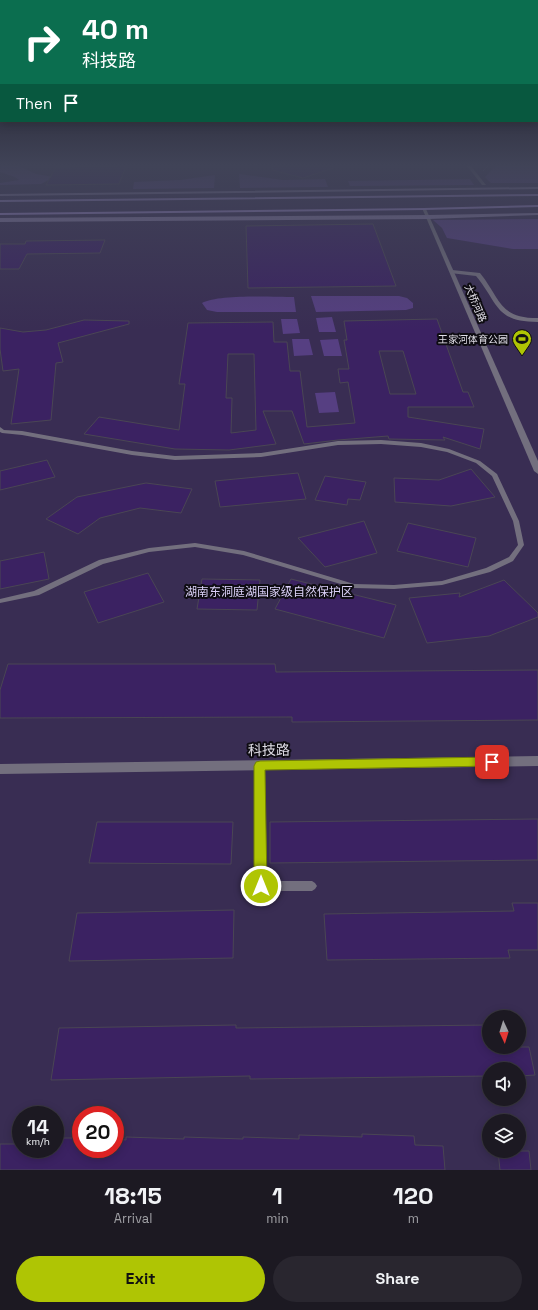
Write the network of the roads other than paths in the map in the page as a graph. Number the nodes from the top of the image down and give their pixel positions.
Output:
1 (430, 221) edge
2 (452, 272) junction
3 (538, 320) edge
4 (1, 430) edge
5 (538, 471) edge
6 (0, 601) edge
7 (538, 761) edge
8 (260, 766) junction
9 (0, 769) edge
10 (312, 886) dead end

1 - 2 street, 大桥河路
2 - 3 street
2 - 5 street, 大桥河路
4 - 6 lane
7 - 8 street, 科技路
8 - 9 street, 科技路
8 - 10 lane

